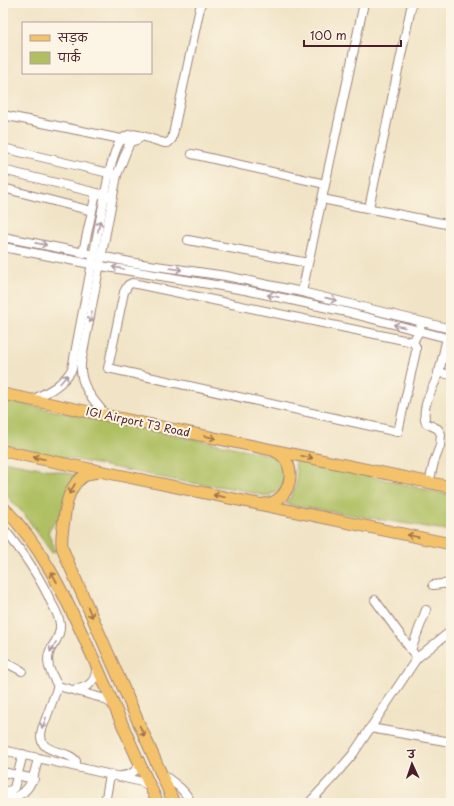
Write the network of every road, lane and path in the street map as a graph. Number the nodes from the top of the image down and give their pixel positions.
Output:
1 (201, 3) edge
2 (364, 3) edge
3 (412, 3) edge
4 (3, 114) edge
5 (141, 136) junction
6 (122, 138) junction
7 (130, 142) junction
8 (3, 148) edge
9 (192, 154) dead end
10 (3, 170) edge
11 (113, 174) junction
12 (325, 184) junction
13 (3, 188) edge
14 (96, 193) junction
15 (105, 195) junction
16 (113, 196) junction
17 (322, 199) junction
18 (369, 208) junction
19 (92, 211) junction
20 (451, 225) edge
21 (3, 237) edge
22 (188, 240) dead end
23 (3, 246) edge
24 (83, 252) junction
25 (93, 254) junction
26 (103, 257) junction
27 (308, 263) junction
28 (92, 264) junction
29 (101, 266) junction
30 (134, 271) junction
31 (132, 282) junction
32 (302, 292) junction
33 (422, 322) junction
34 (451, 329) edge
35 (419, 331) junction
36 (449, 338) edge
37 (413, 342) junction
38 (438, 372) junction
39 (451, 375) edge
40 (5, 394) edge
41 (32, 400) junction
42 (106, 415) junction
43 (269, 449) junction
44 (3, 451) edge
45 (104, 472) junction
46 (429, 482) junction
47 (451, 487) edge
48 (258, 504) junction
49 (3, 507) edge
50 (3, 528) edge
51 (451, 544) edge
52 (451, 583) edge
53 (433, 585) dead end
54 (375, 600) dead end
55 (426, 610) dead end
56 (451, 631) edge
57 (411, 650) junction
58 (417, 658) junction
59 (3, 661) edge
60 (96, 663) junction
61 (22, 671) dead end
62 (58, 686) junction
63 (71, 689) junction
64 (115, 706) junction
65 (370, 728) junction
66 (451, 742) edge
67 (3, 750) edge
68 (23, 754) junction
69 (38, 758) junction
70 (140, 762) junction
71 (76, 766) junction
72 (3, 772) edge
73 (160, 772) junction
74 (18, 775) junction
75 (113, 775) junction
76 (34, 778) junction
77 (3, 792) edge
78 (154, 797) edge
79 (3, 799) edge
80 (106, 801) edge
81 (174, 803) edge
82 (191, 803) edge
83 (309, 803) edge

1 - 5 street
2 - 12 street
3 - 18 street
4 - 6 street
5 - 6 street
5 - 7 street
6 - 7 street
6 - 11 street
7 - 11 street
8 - 11 street
9 - 12 street
10 - 14 street
11 - 15 street
11 - 16 street
12 - 17 street
13 - 19 street
14 - 15 street
14 - 19 street
15 - 16 street
25 -> 15 street
16 - 26 street
17 - 18 street
17 - 27 street
18 - 20 street
19 - 24 street
21 -> 24 street
22 - 27 street
23 - 28 street
24 - 25 street
25 - 26 street
25 - 28 street
26 - 29 street
26 -> 32 street
27 - 32 street
28 - 29 street
41 -> 28 street
30 -> 29 street
29 -> 42 street
30 - 31 street
35 -> 30 street
31 - 37 street
31 - 37 street
32 -> 33 street
33 - 34 street
33 - 35 street
35 - 36 street
35 - 37 street
36 - 38 street
38 - 39 street
38 - 46 street
40 - 41 main road, IGI Airport T3 Road
41 - 42 main road, IGI Airport T3 Road
42 -> 43 main road, IGI Airport T3 Road
43 -> 46 main road, IGI Airport T3 Road
43 - 48 main road
45 -> 44 main road
48 -> 45 main road
45 -> 73 main road
46 - 47 main road, IGI Airport T3 Road
51 -> 48 main road
60 -> 49 main road
50 -> 62 street
52 - 53 street
54 - 57 street
55 - 57 street
56 - 58 street
57 - 58 street
58 - 65 street
59 - 61 street
60 - 63 street
60 - 64 main road
62 - 63 street
62 -> 71 street
63 - 64 street
64 - 70 main road
65 - 66 street
65 - 83 street
67 - 68 street
68 - 69 street
68 - 74 street
69 - 71 street
69 - 76 street
70 - 75 street
70 - 78 main road
71 - 75 street
72 - 74 street
73 - 81 main road
73 - 82 street
74 - 76 street
74 - 77 street
75 - 78 street
75 - 80 street
76 - 79 street

